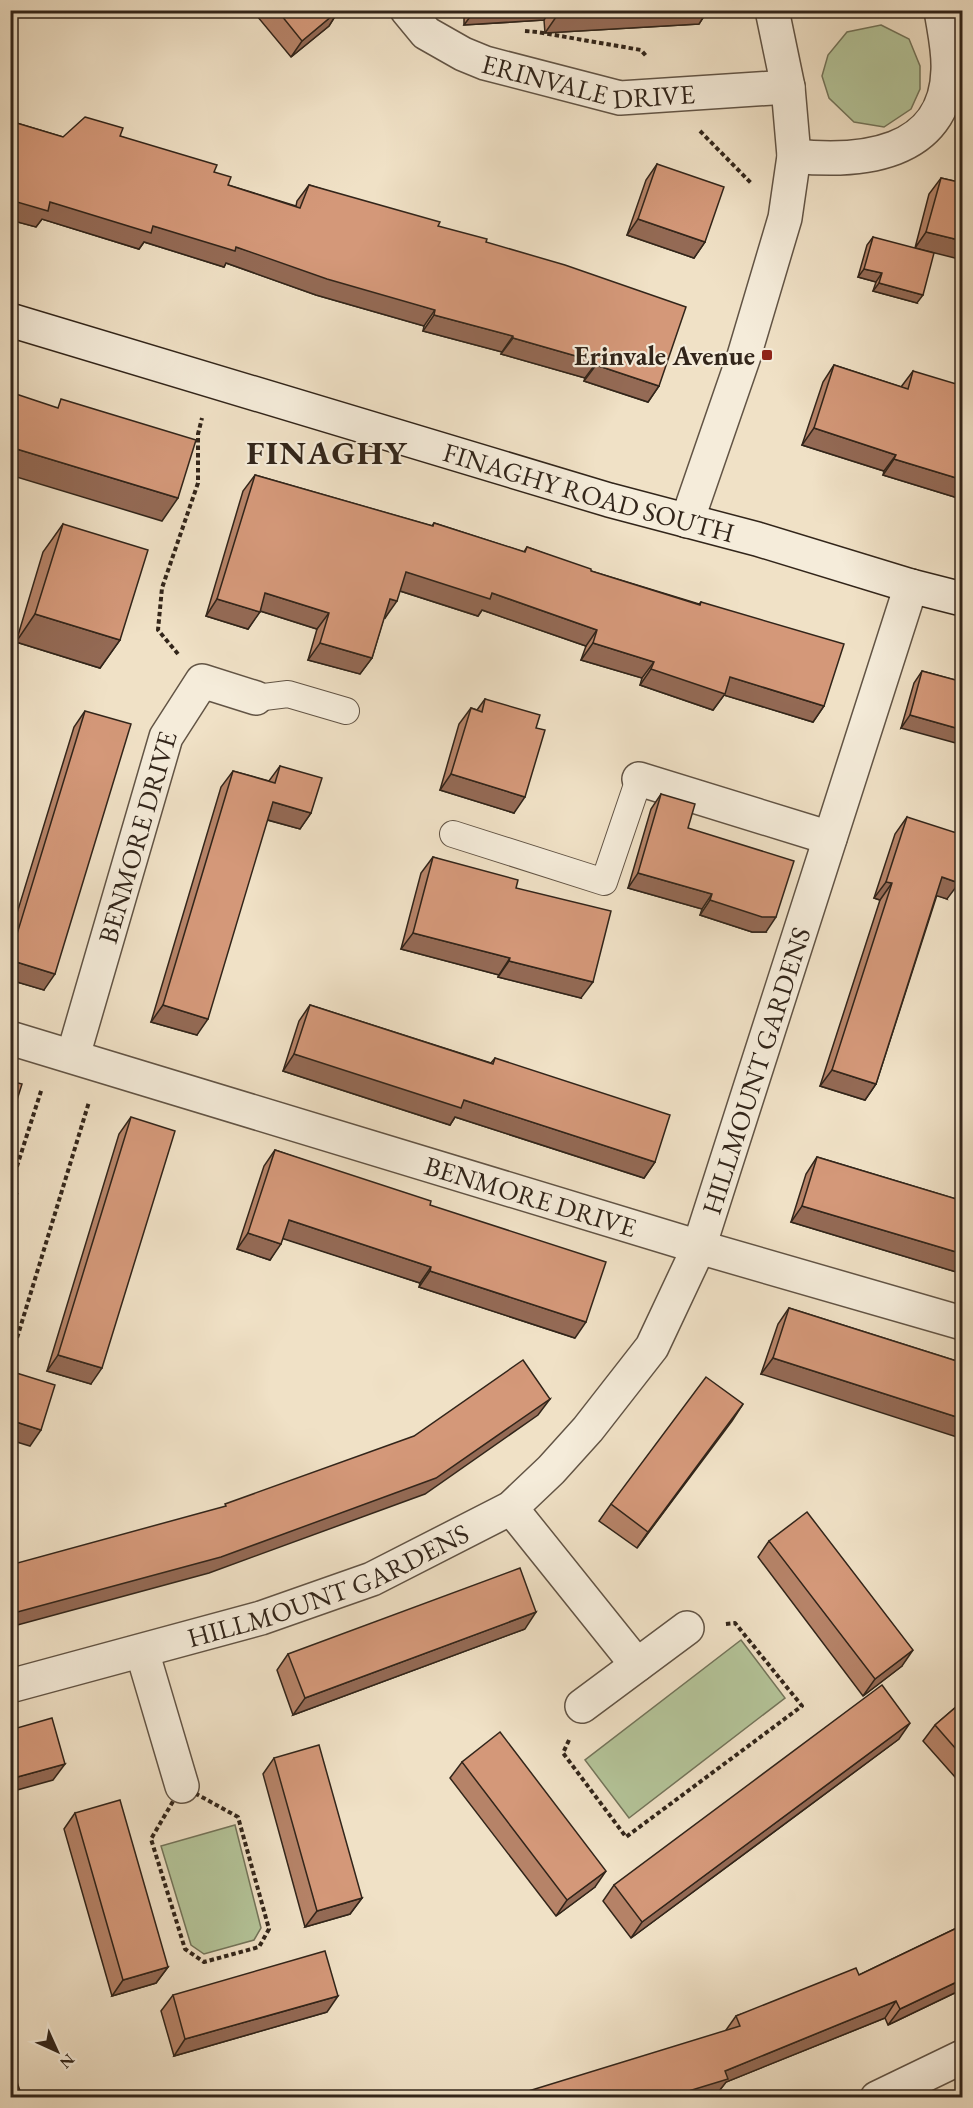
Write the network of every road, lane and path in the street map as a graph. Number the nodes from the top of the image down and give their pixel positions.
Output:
1 (407, 10) edge
2 (772, 10) edge
3 (941, 10) edge
4 (788, 87) junction
5 (665, 95) junction
6 (794, 156) junction
7 (785, 218) junction
8 (10, 320) edge
9 (211, 381) junction
10 (687, 521) junction
11 (911, 586) junction
12 (963, 599) edge
13 (202, 681) junction
14 (256, 698) joint
15 (346, 711) dead end
16 (639, 778) joint
17 (453, 834) dead end
18 (830, 838) junction
19 (10, 1038) edge
20 (76, 1056) junction
21 (10, 1188) edge
22 (10, 1193) edge
23 (18, 1195) dead end
24 (699, 1247) junction
25 (963, 1323) edge
26 (10, 1336) edge
27 (511, 1508) junction
28 (687, 1628) joint
29 (142, 1651) junction
30 (637, 1665) junction
31 (10, 1686) edge
32 (582, 1706) joint
33 (182, 1786) junction
34 (963, 2057) edge
35 (877, 2097) edge

1 - 5 street, ERINVALE DRIVE
2 - 4 street
3 - 6 street
4 - 5 street, ERINVALE DRIVE
4 - 6 street
5 - 7 path
6 - 7 street
7 - 10 street
8 - 9 street, FINAGHY ROAD SOUTH
9 - 10 street, FINAGHY ROAD SOUTH
9 - 13 path
10 - 11 street, FINAGHY ROAD SOUTH
11 - 12 street, FINAGHY ROAD SOUTH
11 - 18 street, HILLMOUNT GARDENS
13 - 14 street
13 - 20 street, BENMORE DRIVE
14 - 15 lane
16 - 17 lane
16 - 18 street
18 - 24 street, HILLMOUNT GARDENS
19 - 20 street, BENMORE DRIVE
20 - 21 path
20 - 24 street, BENMORE DRIVE
20 - 26 path
22 - 23 path
24 - 25 street, BENMORE DRIVE
24 - 27 street, HILLMOUNT GARDENS
27 - 29 street, HILLMOUNT GARDENS
27 - 30 street
28 - 30 street
28 - 32 path
29 - 31 street, HILLMOUNT GARDENS
29 - 33 street
30 - 32 street
33 - 33 path
34 - 35 street

